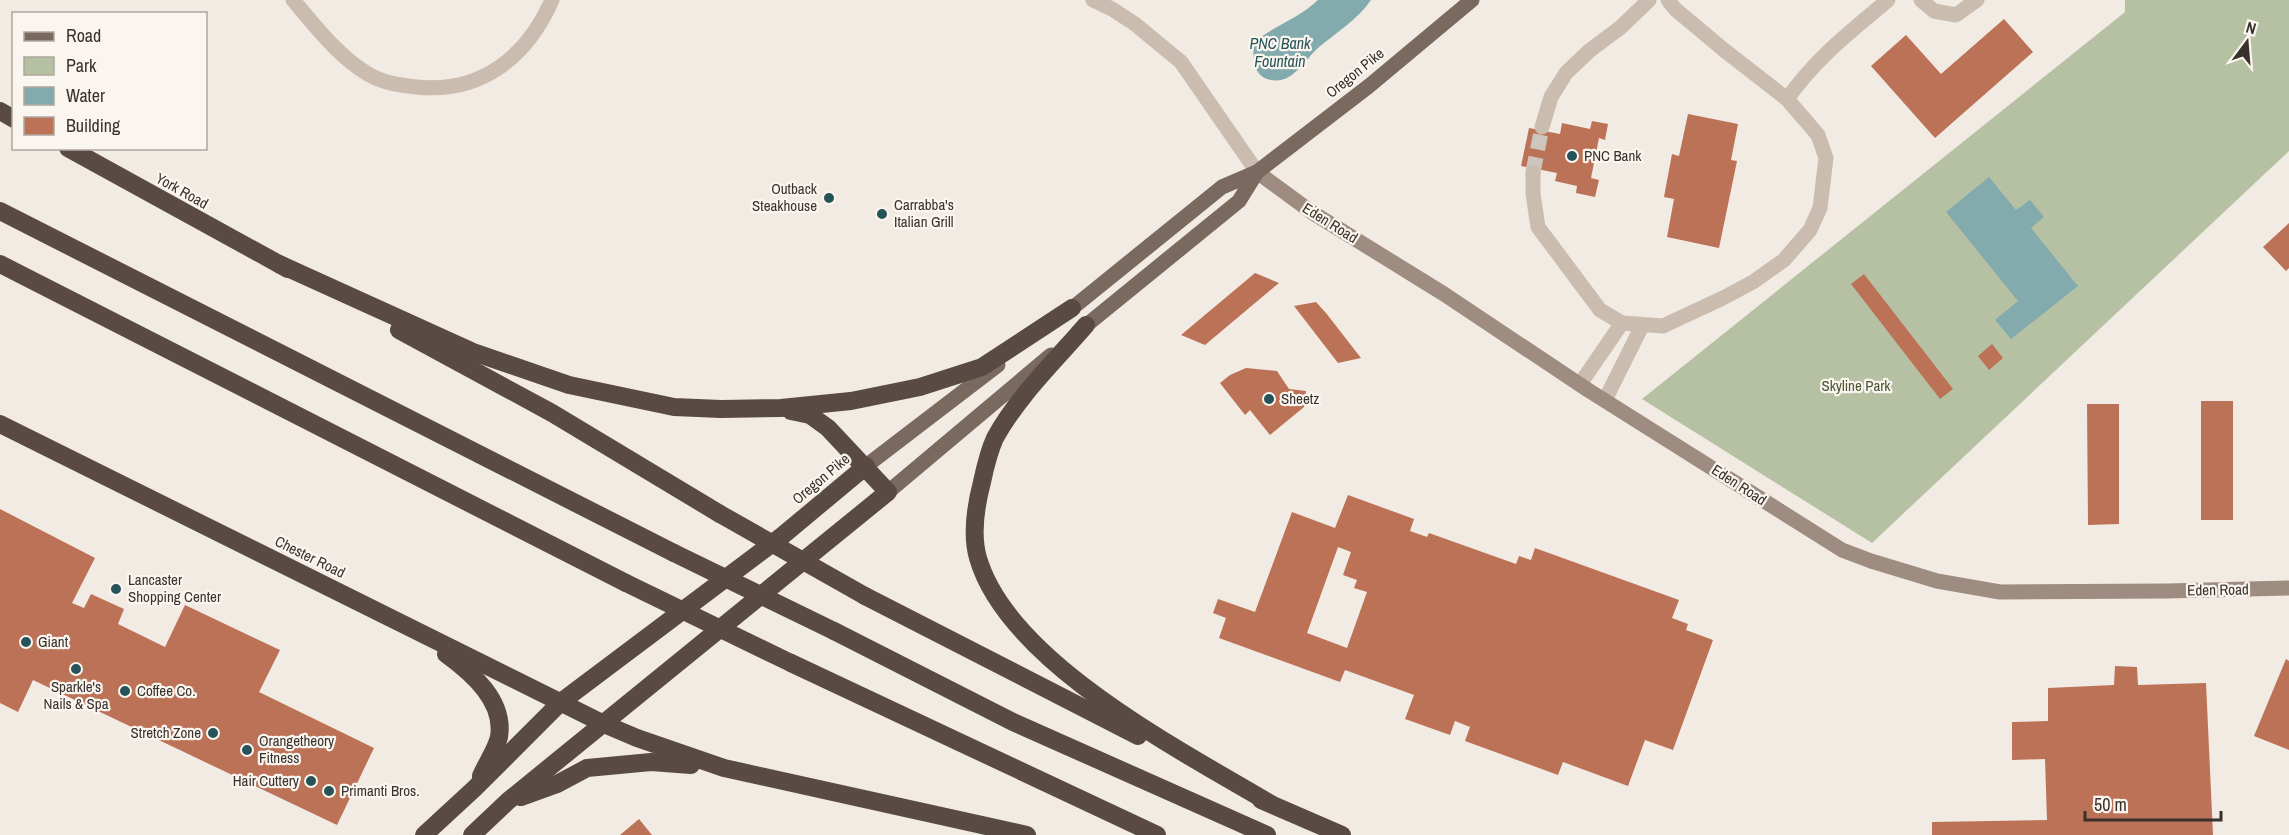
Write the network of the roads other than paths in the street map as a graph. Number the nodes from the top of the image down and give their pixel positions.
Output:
1 (293, 0) edge
2 (552, 0) edge
3 (1093, 0) edge
4 (1472, 0) edge
5 (1649, 0) edge
6 (1668, 0) edge
7 (1888, 0) edge
8 (1921, 0) edge
9 (1977, 0) edge
10 (1787, 99) junction
11 (1542, 127) tunnel mouth
12 (72, 150) edge
13 (1257, 172) junction
14 (1533, 172) tunnel mouth
15 (0, 211) edge
16 (0, 264) edge
17 (279, 264) junction
18 (1072, 308) junction
19 (1622, 323) junction
20 (1086, 325) junction
21 (1642, 326) junction
22 (1580, 384) junction
23 (1605, 400) junction
24 (781, 408) junction
25 (0, 424) edge
26 (866, 466) junction
27 (888, 492) junction
28 (2289, 588) edge
29 (382, 612) junction
30 (561, 702) junction
31 (604, 724) junction
32 (724, 768) junction
33 (475, 788) junction
34 (508, 801) junction
35 (1271, 804) junction
36 (424, 835) edge
37 (472, 835) edge
38 (1027, 835) edge
39 (1157, 835) edge
40 (1267, 835) edge
41 (1342, 835) edge

1 - 2 street
3 - 13 street
4 - 13 main road, Oregon Pike
5 - 11 street
6 - 10 street
7 - 10 street
8 - 9 street
10 - 21 street
12 - 17 highway, York Road
13 - 18 main road, Oregon Pike
13 - 20 main road, Oregon Pike
13 - 22 street, Eden Road
14 - 19 street
15 - 40 highway, bridge
16 - 39 highway, bridge
17 - 24 highway
17 - 35 highway, bridge
18 - 24 highway
18 - 26 main road, Oregon Pike
19 - 21 street
19 - 22 street
20 - 27 main road, Oregon Pike
20 - 35 highway
21 - 23 street
22 - 23 street, Eden Road
23 - 28 street, Eden Road
24 - 26 highway
25 - 29 highway, Chester Road
26 - 27 highway
26 - 30 highway, Oregon Pike
27 - 31 highway, Oregon Pike
29 - 30 highway, Chester Road
29 - 33 highway
30 - 31 highway, Chester Road
30 - 33 highway, Oregon Pike
31 - 32 highway, Chester Road
31 - 34 highway, Oregon Pike
32 - 34 highway
32 - 38 highway
33 - 36 highway, Oregon Pike
34 - 37 highway, Oregon Pike
35 - 41 highway

